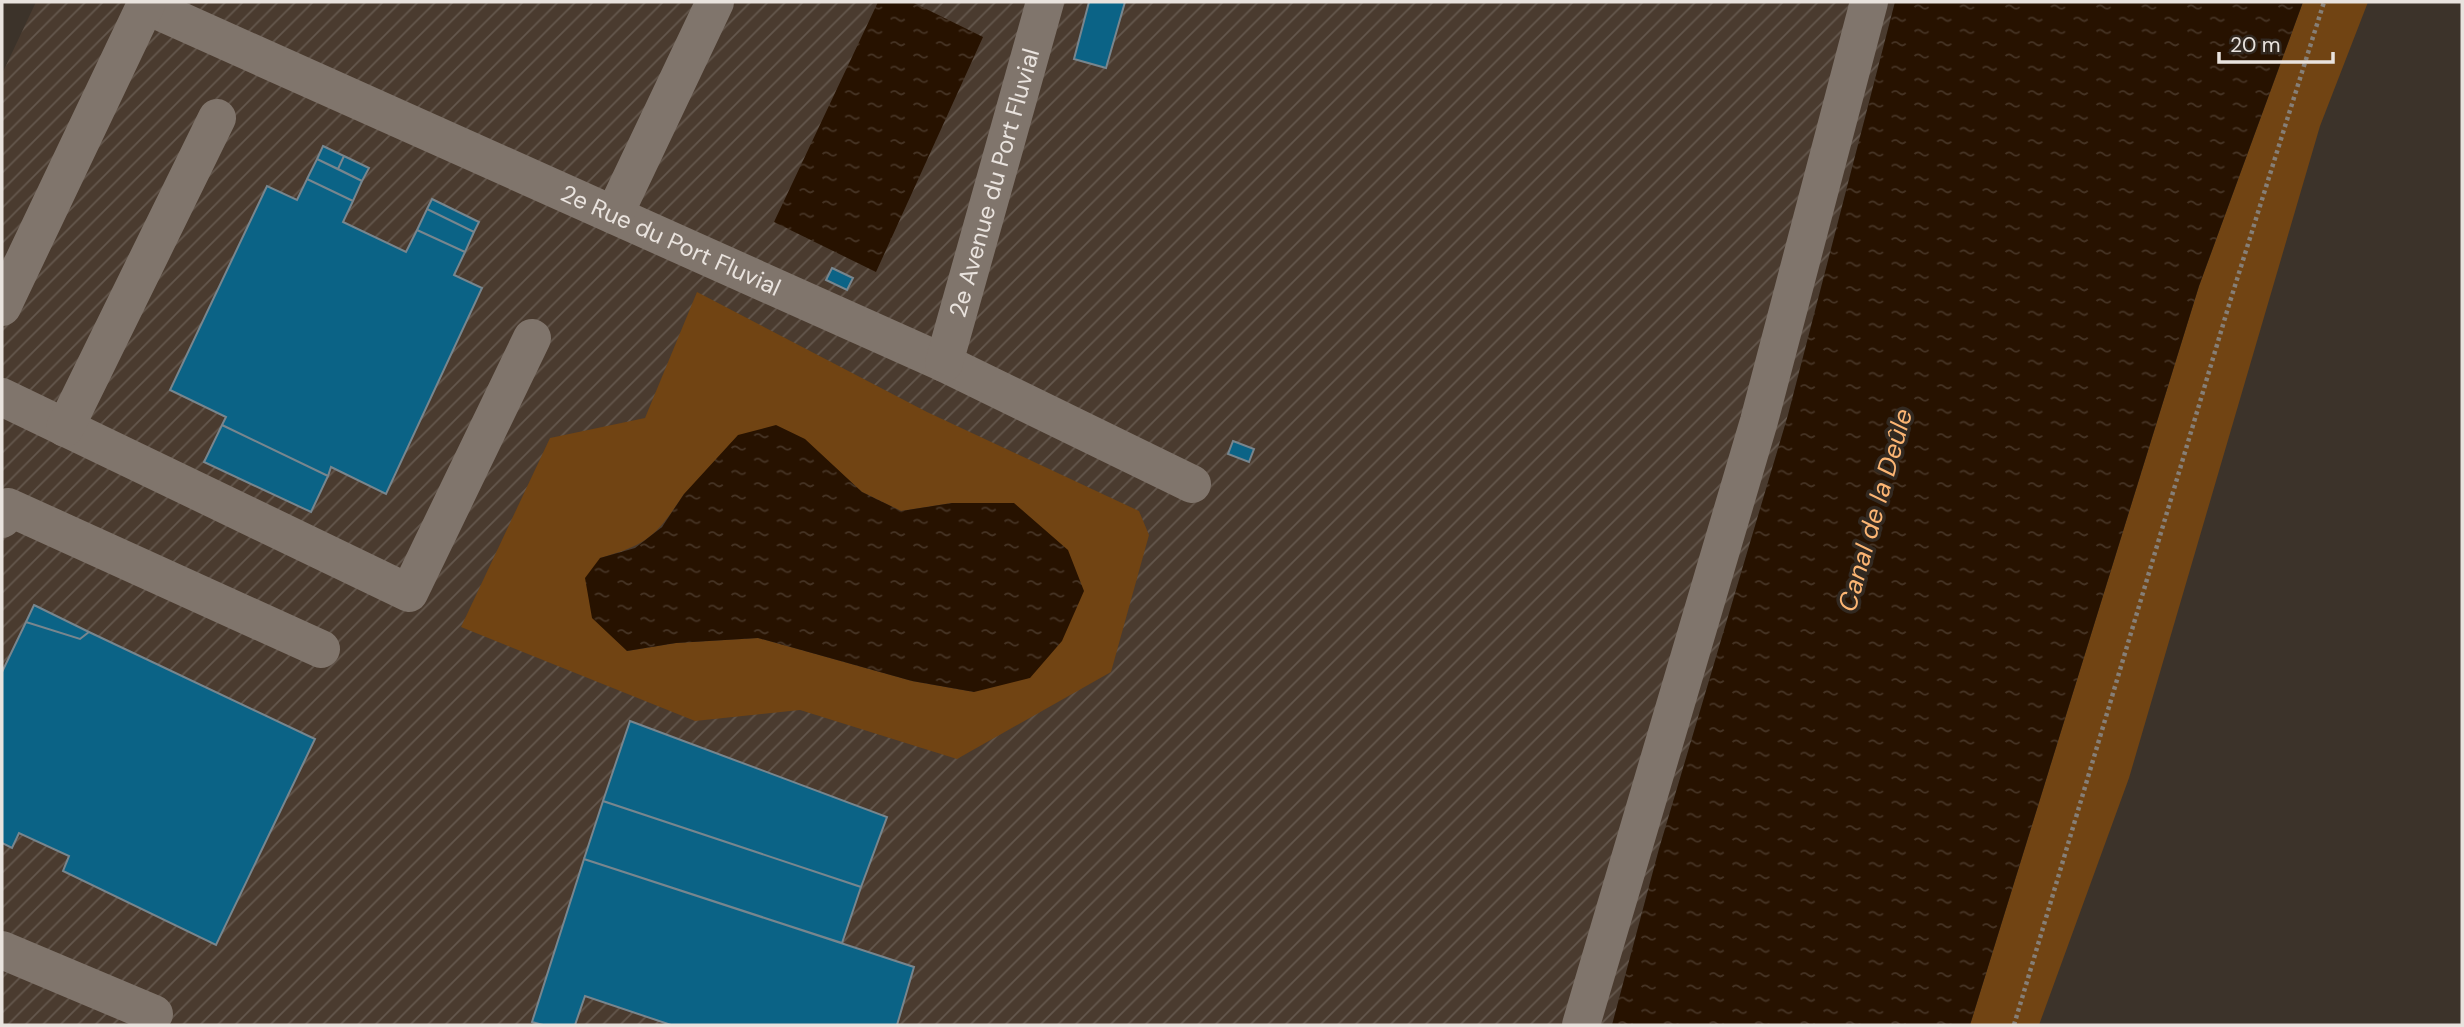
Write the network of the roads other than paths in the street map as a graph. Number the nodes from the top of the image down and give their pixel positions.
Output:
1 (715, 2) edge
2 (1045, 2) edge
3 (1870, 2) edge
4 (146, 3) edge
5 (217, 118) dead end
6 (614, 215) junction
7 (2, 307) edge
8 (532, 338) dead end
9 (944, 363) junction
10 (2, 397) edge
11 (65, 428) junction
12 (1192, 484) dead end
13 (2, 519) edge
14 (321, 649) dead end
15 (2, 950) edge
16 (154, 1014) dead end
17 (1581, 1025) edge

1 - 6 street
2 - 9 street, 2e Avenue du Port Fluvial
3 - 17 street
4 - 6 street, 2e Rue du Port Fluvial
4 - 7 street
5 - 11 street
6 - 9 street, 2e Rue du Port Fluvial
8 - 11 street
9 - 12 street, 2e Rue du Port Fluvial
10 - 11 street
13 - 14 street
15 - 16 street

